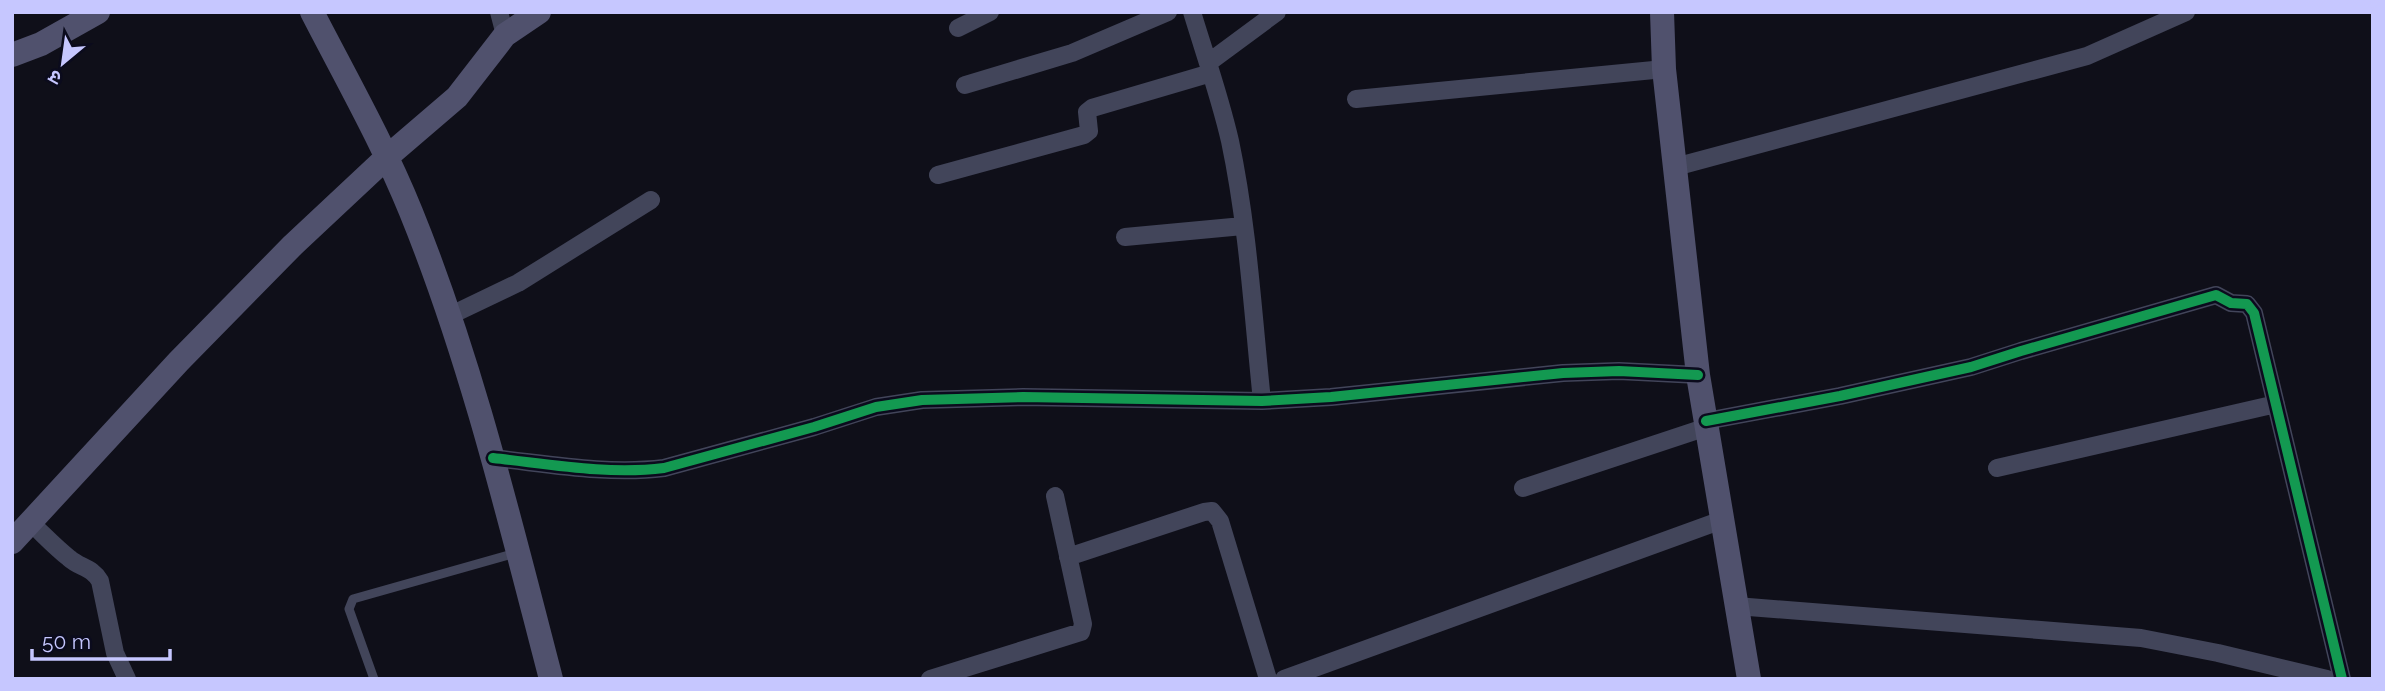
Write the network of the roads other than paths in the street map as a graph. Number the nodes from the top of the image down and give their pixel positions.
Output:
1 (98, 12) edge
2 (312, 12) edge
3 (539, 12) edge
4 (990, 12) edge
5 (1167, 12) edge
6 (1192, 12) edge
7 (1277, 12) edge
8 (1662, 12) edge
9 (2186, 12) edge
10 (502, 24) edge
11 (958, 29) dead end
12 (12, 55) edge
13 (1209, 68) junction
14 (1664, 69) junction
15 (965, 85) dead end
16 (1356, 99) dead end
17 (387, 157) junction
18 (1675, 167) junction
19 (938, 175) dead end
20 (651, 200) dead end
21 (1244, 226) junction
22 (1125, 237) dead end
23 (449, 316) junction
24 (1698, 375) junction
25 (1262, 401) junction
26 (2276, 404) junction
27 (1706, 424) junction
28 (493, 458) junction
29 (1997, 468) dead end
30 (1523, 488) dead end
31 (1055, 496) dead end
32 (1722, 520) junction
33 (30, 523) junction
34 (12, 542) edge
35 (518, 553) junction
36 (1068, 557) junction
37 (1736, 606) junction
38 (1745, 677) edge
39 (127, 679) edge
40 (373, 679) edge
41 (551, 679) edge
42 (930, 679) edge
43 (1268, 679) edge
44 (1284, 679) edge
45 (2327, 679) edge
46 (2342, 679) edge

1 - 12 street
2 - 17 street
3 - 10 street
4 - 11 street
5 - 15 street
6 - 13 street
7 - 13 street
8 - 14 street
9 - 18 street
10 - 17 street
13 - 19 street
13 - 21 street
14 - 16 street
14 - 18 street
17 - 23 street
17 - 33 street
18 - 24 street
20 - 23 street
21 - 22 street
21 - 25 street
23 - 28 street
24 - 25 street
24 - 27 street
25 - 28 street
26 - 27 street
26 - 29 street
26 - 46 street
27 - 30 street
27 - 32 street
28 - 35 street
31 - 36 street
32 - 37 street
32 - 44 street
33 - 34 street
33 - 39 street
35 - 40 lane
35 - 41 street
36 - 42 street
36 - 43 street
37 - 38 street
37 - 45 street

